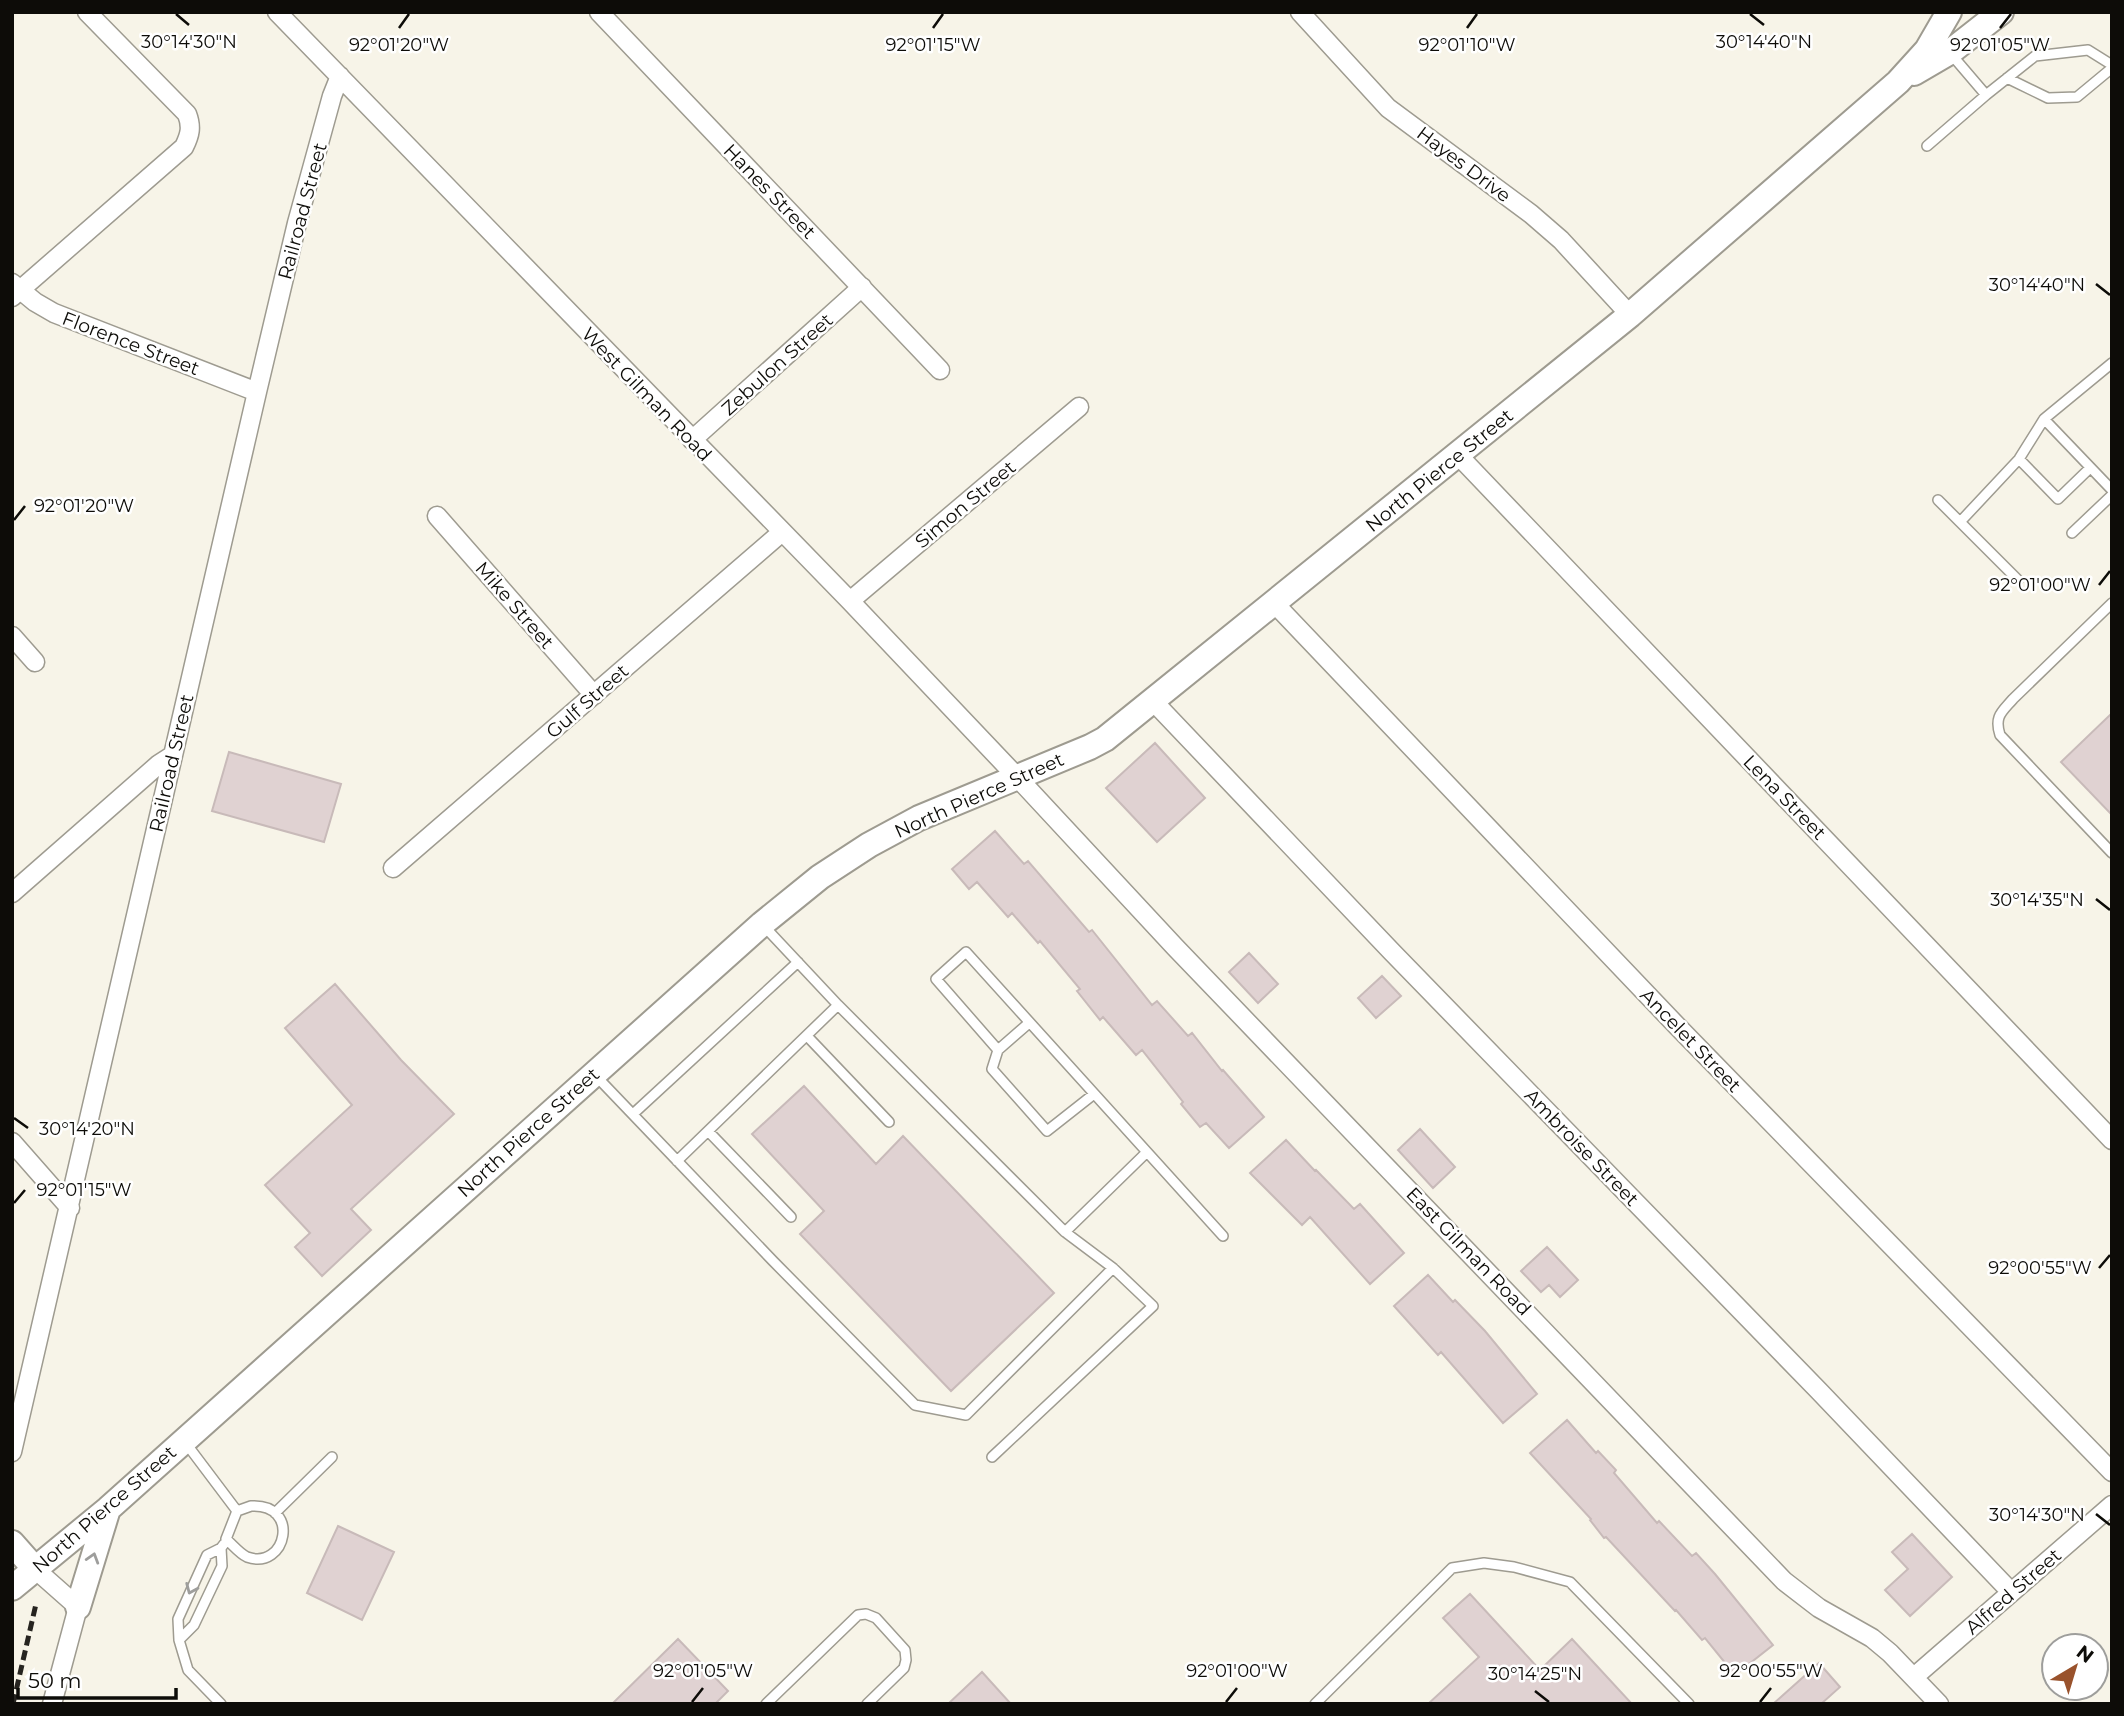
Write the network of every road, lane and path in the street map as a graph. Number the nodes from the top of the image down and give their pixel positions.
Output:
1 (87, 12) edge
2 (277, 12) edge
3 (599, 12) edge
4 (1300, 12) edge
5 (1949, 12) edge
6 (2001, 12) edge
7 (1950, 52) junction
8 (2112, 67) edge
9 (340, 76) junction
10 (2007, 78) junction
11 (1898, 82) junction
12 (1986, 95) junction
13 (1927, 146) dead end
14 (862, 287) junction
15 (15, 290) edge
16 (1630, 315) junction
17 (2112, 363) edge
18 (940, 370) dead end
19 (257, 392) junction
20 (1079, 407) dead end
21 (2043, 419) junction
22 (692, 440) junction
23 (1458, 455) junction
24 (2020, 459) junction
25 (2090, 468) junction
26 (2112, 492) edge
27 (1938, 500) dead end
28 (437, 516) dead end
29 (1960, 522) junction
30 (782, 532) junction
31 (2072, 533) dead end
32 (2018, 580) dead end
33 (850, 601) junction
34 (2112, 603) edge
35 (1275, 604) junction
36 (12, 636) edge
37 (34, 662) dead end
38 (594, 695) junction
39 (1153, 701) junction
40 (173, 755) junction
41 (1017, 776) junction
42 (2112, 853) edge
43 (393, 869) dead end
44 (12, 893) edge
45 (762, 924) junction
46 (797, 962) junction
47 (838, 1005) junction
48 (1029, 1023) junction
49 (807, 1036) junction
50 (998, 1050) junction
51 (594, 1074) junction
52 (1094, 1094) junction
53 (633, 1114) junction
54 (889, 1122) dead end
55 (708, 1131) junction
56 (2112, 1140) edge
57 (12, 1142) edge
58 (1147, 1152) junction
59 (677, 1161) junction
60 (70, 1208) junction
61 (791, 1217) dead end
62 (1065, 1232) junction
63 (1223, 1236) dead end
64 (1113, 1268) junction
65 (183, 1440) junction
66 (12, 1452) edge
67 (332, 1457) dead end
68 (992, 1457) dead end
69 (2112, 1472) edge
70 (2112, 1505) edge
71 (107, 1509) junction
72 (237, 1511) junction
73 (275, 1513) junction
74 (12, 1543) edge
75 (224, 1544) junction
76 (35, 1569) junction
77 (12, 1588) edge
78 (2011, 1592) junction
79 (78, 1607) junction
80 (179, 1640) junction
81 (1914, 1677) junction
82 (52, 1704) edge
83 (221, 1704) edge
84 (766, 1704) edge
85 (867, 1704) edge
86 (1315, 1704) edge
87 (1689, 1704) edge
88 (1939, 1704) edge

1 - 15 street
2 - 9 street, West Gilman Road
3 - 14 street, Hanes Street
4 - 16 street, Hayes Drive
5 - 11 street, North Pierce Street
6 - 7 street
7 - 11 street
7 - 12 lane
8 - 10 lane
8 - 10 lane
9 - 19 street, Railroad Street
9 - 22 street, West Gilman Road
10 - 12 lane
11 - 16 street, North Pierce Street
12 - 13 lane
14 - 18 street, Hanes Street
14 - 22 street, Zebulon Street
15 - 19 street, Florence Street
16 - 23 street, North Pierce Street
17 - 21 lane
19 - 40 street, Railroad Street
20 - 33 street, Simon Street
21 - 24 lane
21 - 25 lane
22 - 30 street, West Gilman Road
23 - 35 street, North Pierce Street
23 - 56 street, Lena Street
24 - 25 lane
24 - 29 lane
25 - 26 lane
26 - 31 lane
27 - 29 lane
28 - 38 street, Mike Street
29 - 32 lane
30 - 33 street, West Gilman Road
30 - 38 street, Gulf Street
33 - 41 street, West Gilman Road
34 - 42 lane
35 - 39 street, North Pierce Street
35 - 69 street, Ancelet Street
36 - 37 street
38 - 43 street, Gulf Street
39 - 41 street, North Pierce Street
39 - 78 street, Ambroise Street
40 - 44 street
40 - 60 street, Railroad Street
41 - 45 street, North Pierce Street
41 - 81 street, East Gilman Road
45 - 46 lane
45 - 51 street, North Pierce Street
46 - 47 lane
46 - 53 lane
47 - 49 lane
47 - 62 lane
48 - 50 lane
48 - 50 lane
48 - 52 lane
49 - 54 lane
49 - 55 lane
50 - 52 lane
51 - 53 lane
51 - 65 street, North Pierce Street
52 - 58 lane
53 - 59 lane
55 - 59 lane
55 - 61 lane
57 - 60 street
58 - 62 lane
58 - 63 lane
59 - 64 lane
60 - 66 street, Railroad Street
62 - 64 lane
64 - 68 lane
65 - 71 street, North Pierce Street
65 - 72 lane
67 - 73 lane
70 - 78 street, Alfred Street
71 - 76 street, North Pierce Street
79 -> 71 street
72 - 73 lane
72 - 75 lane
73 - 75 lane
74 - 76 street
75 - 80 lane
75 -> 80 lane
76 - 77 street, North Pierce Street
76 - 79 street
78 - 81 street, Alfred Street
79 - 82 street
80 - 83 lane
81 - 88 street, East Gilman Road
84 - 85 lane
86 - 87 lane

